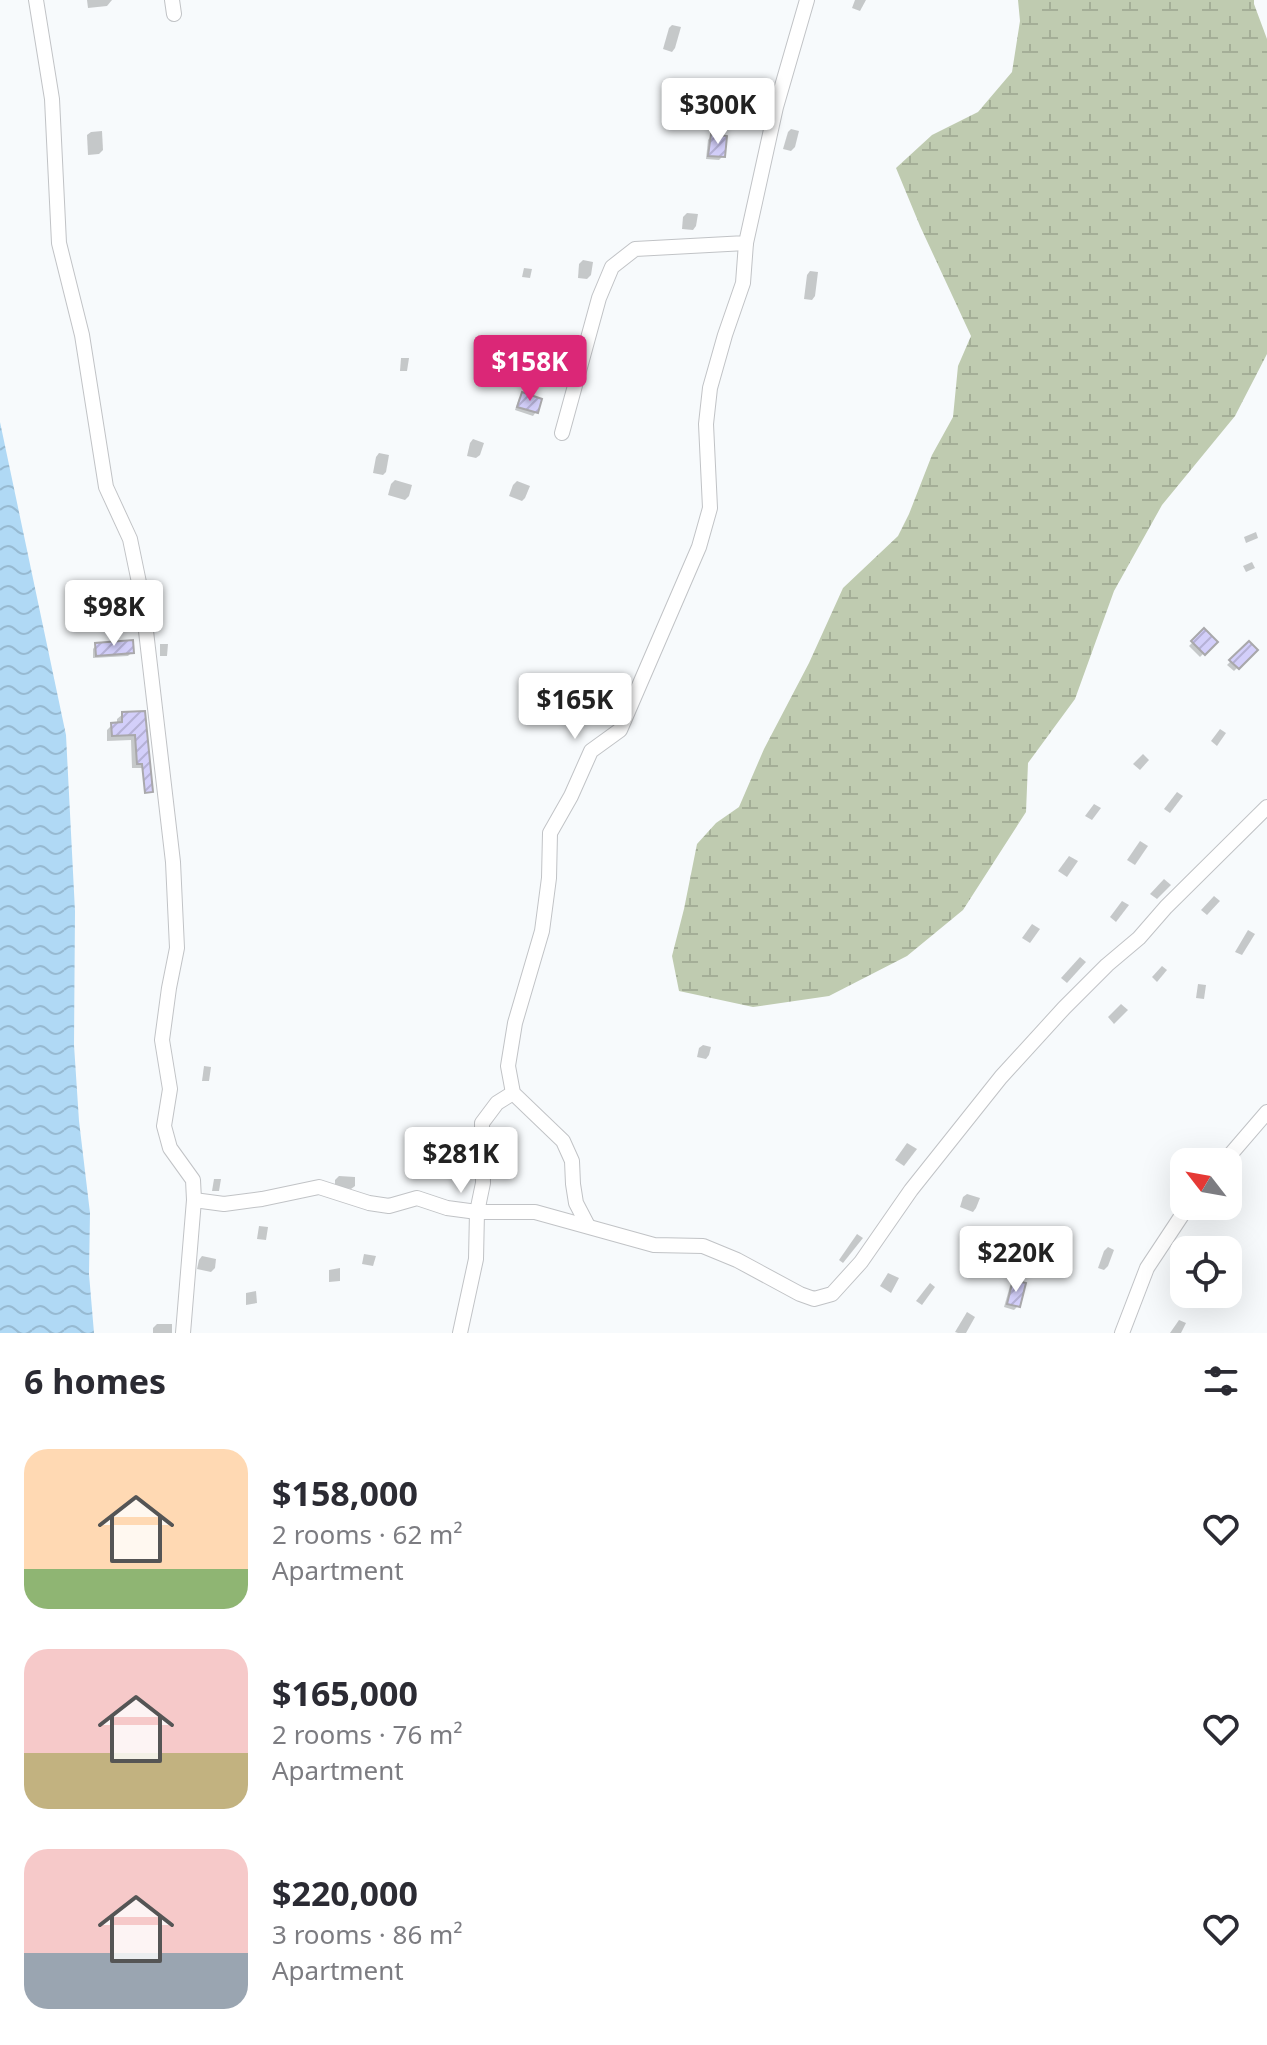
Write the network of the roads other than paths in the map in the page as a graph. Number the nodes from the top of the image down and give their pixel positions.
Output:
1 (36, 0) edge
2 (807, 0) edge
3 (746, 243) junction
4 (562, 433) dead end
5 (1267, 807) edge
6 (513, 1093) junction
7 (1267, 1112) edge
8 (1236, 1148) edge
9 (194, 1200) junction
10 (477, 1212) junction
11 (1179, 1220) edge
12 (588, 1226) junction
13 (183, 1333) edge
14 (460, 1333) edge
15 (1122, 1333) edge

1 - 9 street
2 - 3 street
3 - 4 street
3 - 6 street
5 - 12 street
6 - 10 street
6 - 12 street
7 - 8 street
9 - 10 street
9 - 13 street
10 - 12 street
10 - 14 street
11 - 15 street

